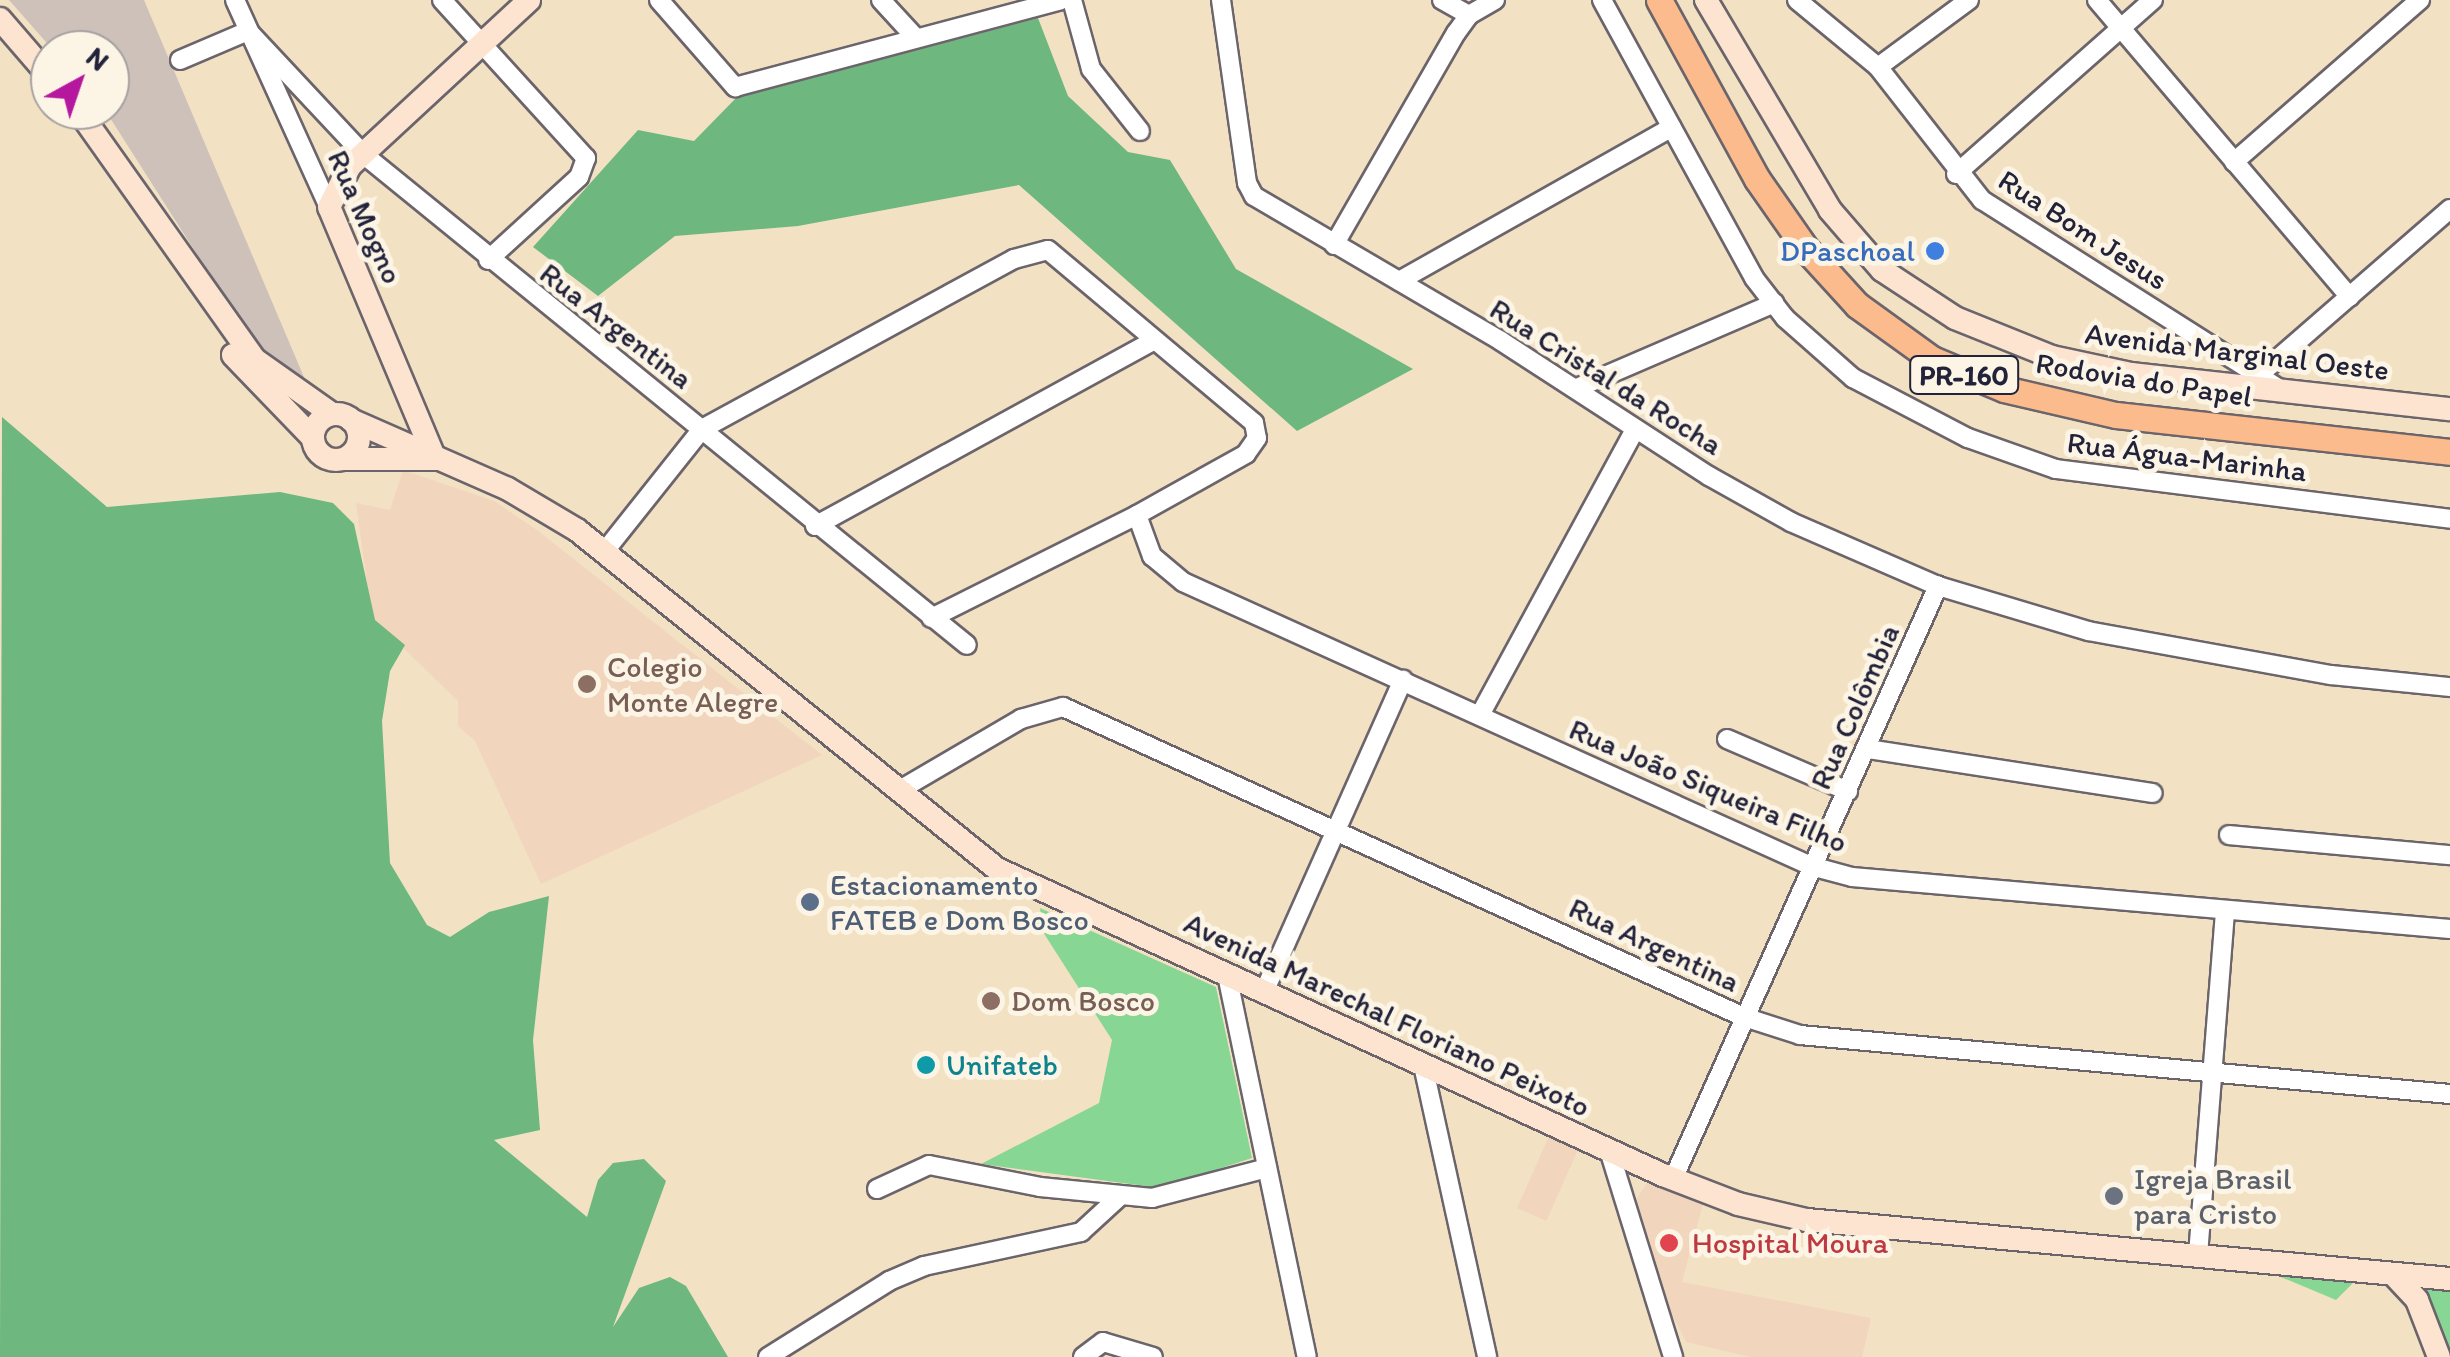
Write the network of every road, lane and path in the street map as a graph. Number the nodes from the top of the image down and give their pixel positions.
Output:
1 (235, 0) edge
2 (442, 0) edge
3 (529, 0) edge
4 (659, 0) edge
5 (881, 0) edge
6 (1061, 0) edge
7 (1072, 0) edge
8 (1222, 0) edge
9 (1442, 0) edge
10 (1496, 0) edge
11 (1602, 0) edge
12 (1660, 0) edge
13 (1706, 0) edge
14 (1797, 0) edge
15 (1969, 0) edge
16 (2097, 0) edge
17 (2153, 0) edge
18 (2420, 0) edge
19 (1469, 15) junction
20 (2, 23) edge
21 (2121, 29) junction
22 (248, 31) junction
23 (915, 37) junction
24 (482, 43) junction
25 (30, 54) edge
26 (180, 60) dead end
27 (1878, 67) junction
28 (1672, 127) junction
29 (93, 130) edge
30 (1140, 131) dead end
31 (362, 154) junction
32 (2234, 162) junction
33 (1956, 174) junction
34 (329, 206) junction
35 (2450, 209) edge
36 (1334, 245) junction
37 (488, 260) junction
38 (1399, 281) junction
39 (206, 298) junction
40 (2350, 298) junction
41 (1774, 303) junction
42 (1153, 341) junction
43 (2259, 375) junction
44 (1577, 388) junction
45 (2283, 391) junction
46 (2450, 410) edge
47 (349, 420) junction
48 (702, 429) junction
49 (1635, 430) junction
50 (312, 437) junction
51 (2450, 452) edge
52 (345, 458) junction
53 (383, 460) junction
54 (436, 460) junction
55 (1136, 514) junction
56 (2450, 519) edge
57 (815, 526) junction
58 (605, 551) junction
59 (1938, 586) junction
60 (931, 618) junction
61 (968, 645) dead end
62 (1403, 680) junction
63 (2450, 686) edge
64 (1480, 715) junction
65 (1728, 740) dead end
66 (1868, 749) junction
67 (898, 790) junction
68 (1848, 791) junction
69 (2153, 794) dead end
70 (1337, 829) junction
71 (2229, 835) dead end
72 (2450, 855) edge
73 (1811, 866) junction
74 (2225, 910) junction
75 (2450, 928) edge
76 (1227, 976) junction
77 (1264, 992) junction
78 (1744, 1017) junction
79 (1423, 1065) junction
80 (2213, 1073) junction
81 (2450, 1094) edge
82 (1609, 1150) junction
83 (1267, 1168) junction
84 (1673, 1179) junction
85 (877, 1189) dead end
86 (1118, 1198) junction
87 (2198, 1255) junction
88 (2393, 1274) junction
89 (2450, 1279) edge
90 (768, 1357) edge
91 (1082, 1357) edge
92 (1153, 1357) edge
93 (1307, 1357) edge
94 (1487, 1357) edge
95 (1673, 1357) edge
96 (2439, 1357) edge

1 - 22 street, Rua Mogno
2 - 24 street
3 - 24 main road
4 - 23 street
5 - 23 street
6 - 23 street
7 - 30 street
8 - 36 street, Rua Cristal da Rocha
9 - 19 street
10 - 19 street
11 - 28 street, Rua Água-Marinha
12 - 51 main road, Rodovia do Papel / PR-160
13 - 45 main road, Avenida Marginal Oeste
14 - 27 street, Rua Bom Jesus
15 - 27 street
16 - 21 street
17 - 21 street
18 - 32 street
19 - 36 street
20 - 25 main road
21 - 32 street
21 - 33 street
22 - 26 street
22 - 31 street, Rua Argentina
22 - 34 street, Rua Mogno
24 - 31 main road
24 - 37 street
27 - 33 street, Rua Bom Jesus
28 - 38 street
28 - 41 street, Rua Água-Marinha
29 - 39 main road, Avenida Marechal Floriano Peixoto
31 - 34 main road
31 - 37 street, Rua Argentina
32 - 40 street
33 - 43 street, Rua Bom Jesus
34 - 54 main road, Rua Mogno
35 - 40 street
36 - 38 street, Rua Cristal da Rocha
37 - 48 street, Rua Argentina
38 - 44 street, Rua Cristal da Rocha
39 - 47 main road, Avenida Marechal Floriano Peixoto
39 - 50 main road, Avenida Marechal Floriano Peixoto
40 - 43 street
41 - 44 street
41 - 56 street, Rua Água-Marinha
42 - 48 street
42 - 55 street
42 - 57 street
43 - 45 street, Rua Bom Jesus
44 - 49 street, Rua Cristal da Rocha
45 - 46 main road, Avenida Marginal Oeste
47 - 50 main road
47 - 52 main road
47 - 53 main road
47 - 54 main road, Avenida Marechal Floriano Peixoto
48 - 57 street, Rua Argentina
48 - 58 street
49 - 59 street, Rua Cristal da Rocha
49 - 64 street
50 - 52 main road
52 - 53 main road, Avenida Marechal Floriano Peixoto
53 - 54 main road, Avenida Marechal Floriano Peixoto
54 - 58 main road, Avenida Marechal Floriano Peixoto
55 - 60 street
55 - 62 street, Rua João Siqueira Filho
57 - 60 street, Rua Argentina
58 - 67 main road, Avenida Marechal Floriano Peixoto
59 - 63 street, Rua Cristal da Rocha
59 - 66 street, Rua Colômbia
60 - 61 street, Rua Argentina
62 - 64 street, Rua João Siqueira Filho
62 - 70 street
64 - 73 street, Rua João Siqueira Filho
65 - 68 street
66 - 68 street, Rua Colômbia
66 - 69 street
67 - 70 street, Rua Argentina
67 - 76 main road, Avenida Marechal Floriano Peixoto
68 - 73 street, Rua Colômbia
70 - 77 street
70 - 78 street, Rua Argentina
71 - 72 street
73 - 74 street, Rua João Siqueira Filho
73 - 78 street, Rua Colômbia
74 - 75 street, Rua João Siqueira Filho
74 - 80 street
76 - 77 main road, Avenida Marechal Floriano Peixoto
76 - 83 street
77 - 79 main road, Avenida Marechal Floriano Peixoto
78 - 80 street, Rua Argentina
78 - 84 street, Rua Colômbia
79 - 82 main road, Avenida Marechal Floriano Peixoto
79 - 94 street
80 - 81 street, Rua Argentina
80 - 87 street
82 - 84 main road, Avenida Marechal Floriano Peixoto
82 - 95 street
83 - 86 street
83 - 93 street
84 - 87 main road, Avenida Marechal Floriano Peixoto
85 - 86 street
86 - 90 street
87 - 88 main road, Avenida Marechal Floriano Peixoto
88 - 89 main road, Avenida Marechal Floriano Peixoto
88 - 96 main road
91 - 92 street

